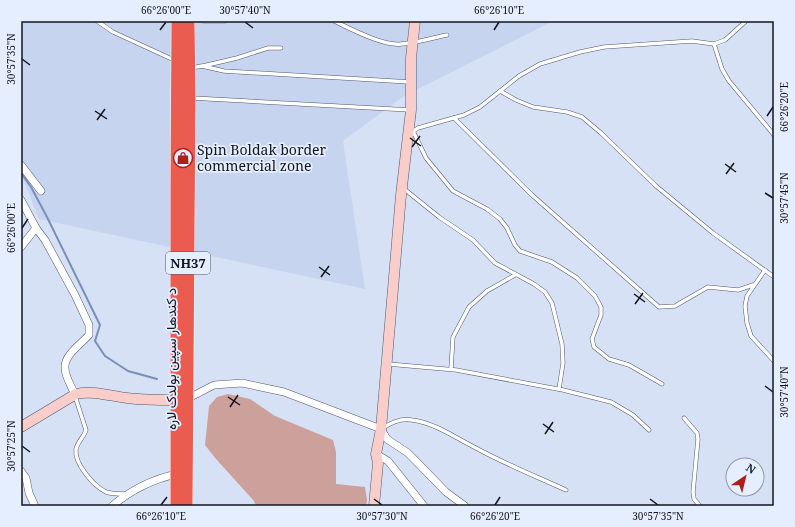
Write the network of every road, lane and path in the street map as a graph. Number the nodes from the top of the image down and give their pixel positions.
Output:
1 (97, 21) edge
2 (178, 21) edge
3 (188, 21) edge
4 (203, 21) edge
5 (225, 21) edge
6 (334, 21) edge
7 (415, 21) edge
8 (746, 21) edge
9 (447, 34) dead end
10 (414, 42) junction
11 (714, 44) junction
12 (281, 48) dead end
13 (185, 65) junction
14 (202, 66) junction
15 (411, 82) junction
16 (500, 91) junction
17 (189, 98) junction
18 (411, 110) junction
19 (454, 118) junction
20 (411, 132) junction
21 (774, 135) edge
22 (21, 165) edge
23 (402, 187) junction
24 (41, 191) dead end
25 (21, 200) edge
26 (36, 228) junction
27 (21, 247) edge
28 (765, 270) junction
29 (515, 275) junction
30 (774, 277) edge
31 (753, 285) junction
32 (774, 361) edge
33 (386, 363) junction
34 (451, 369) junction
35 (662, 384) dead end
36 (560, 389) junction
37 (75, 395) junction
38 (182, 400) junction
39 (684, 418) dead end
40 (21, 427) edge
41 (381, 429) junction
42 (648, 430) dead end
43 (376, 454) junction
44 (21, 471) edge
45 (177, 474) junction
46 (566, 490) dead end
47 (128, 495) junction
48 (35, 506) edge
49 (112, 506) edge
50 (177, 506) edge
51 (186, 506) edge
52 (374, 506) edge
53 (424, 506) edge
54 (465, 506) edge
55 (700, 506) edge

1 - 13 lane
2 - 13 highway, د کندهار سپین بولدک لاره / NH37
3 - 13 highway, د کندهار سپین بولدک لاره / NH37
4 - 5 lane
6 - 10 lane
7 - 10 street
8 - 11 lane
9 - 10 lane
10 - 15 street
11 - 16 lane
11 - 21 lane
12 - 14 lane
13 - 14 lane
13 - 17 highway, د کندهار سپین بولدک لاره / NH37
13 - 38 highway, د کندهار سپین بولدک لاره / NH37
14 - 15 lane
15 - 18 street
16 - 19 lane
16 - 28 lane
17 - 18 lane
17 - 38 highway, د کندهار سپین بولدک لاره / NH37
18 - 20 street
19 - 20 lane
19 - 31 lane
20 - 23 street
20 - 35 lane
22 - 24 street
23 - 29 lane
23 - 33 street
25 - 26 street
26 - 27 street
26 - 37 street
28 - 30 lane
28 - 31 lane
29 - 34 lane
29 - 36 lane
31 - 32 lane
33 - 34 lane
33 - 41 street
34 - 36 lane
36 - 42 lane
37 - 38 street
37 - 40 street
37 - 47 lane
38 - 41 street
38 - 45 highway, د کندهار سپین بولدک لاره / NH37
38 - 51 highway, د کندهار سپین بولدک لاره / NH37
39 - 55 lane
41 - 43 street
41 - 46 lane
41 - 54 street
43 - 52 street
43 - 53 street
44 - 48 street
45 - 47 street
45 - 50 highway, د کندهار سپین بولدک لاره / NH37
47 - 49 street

